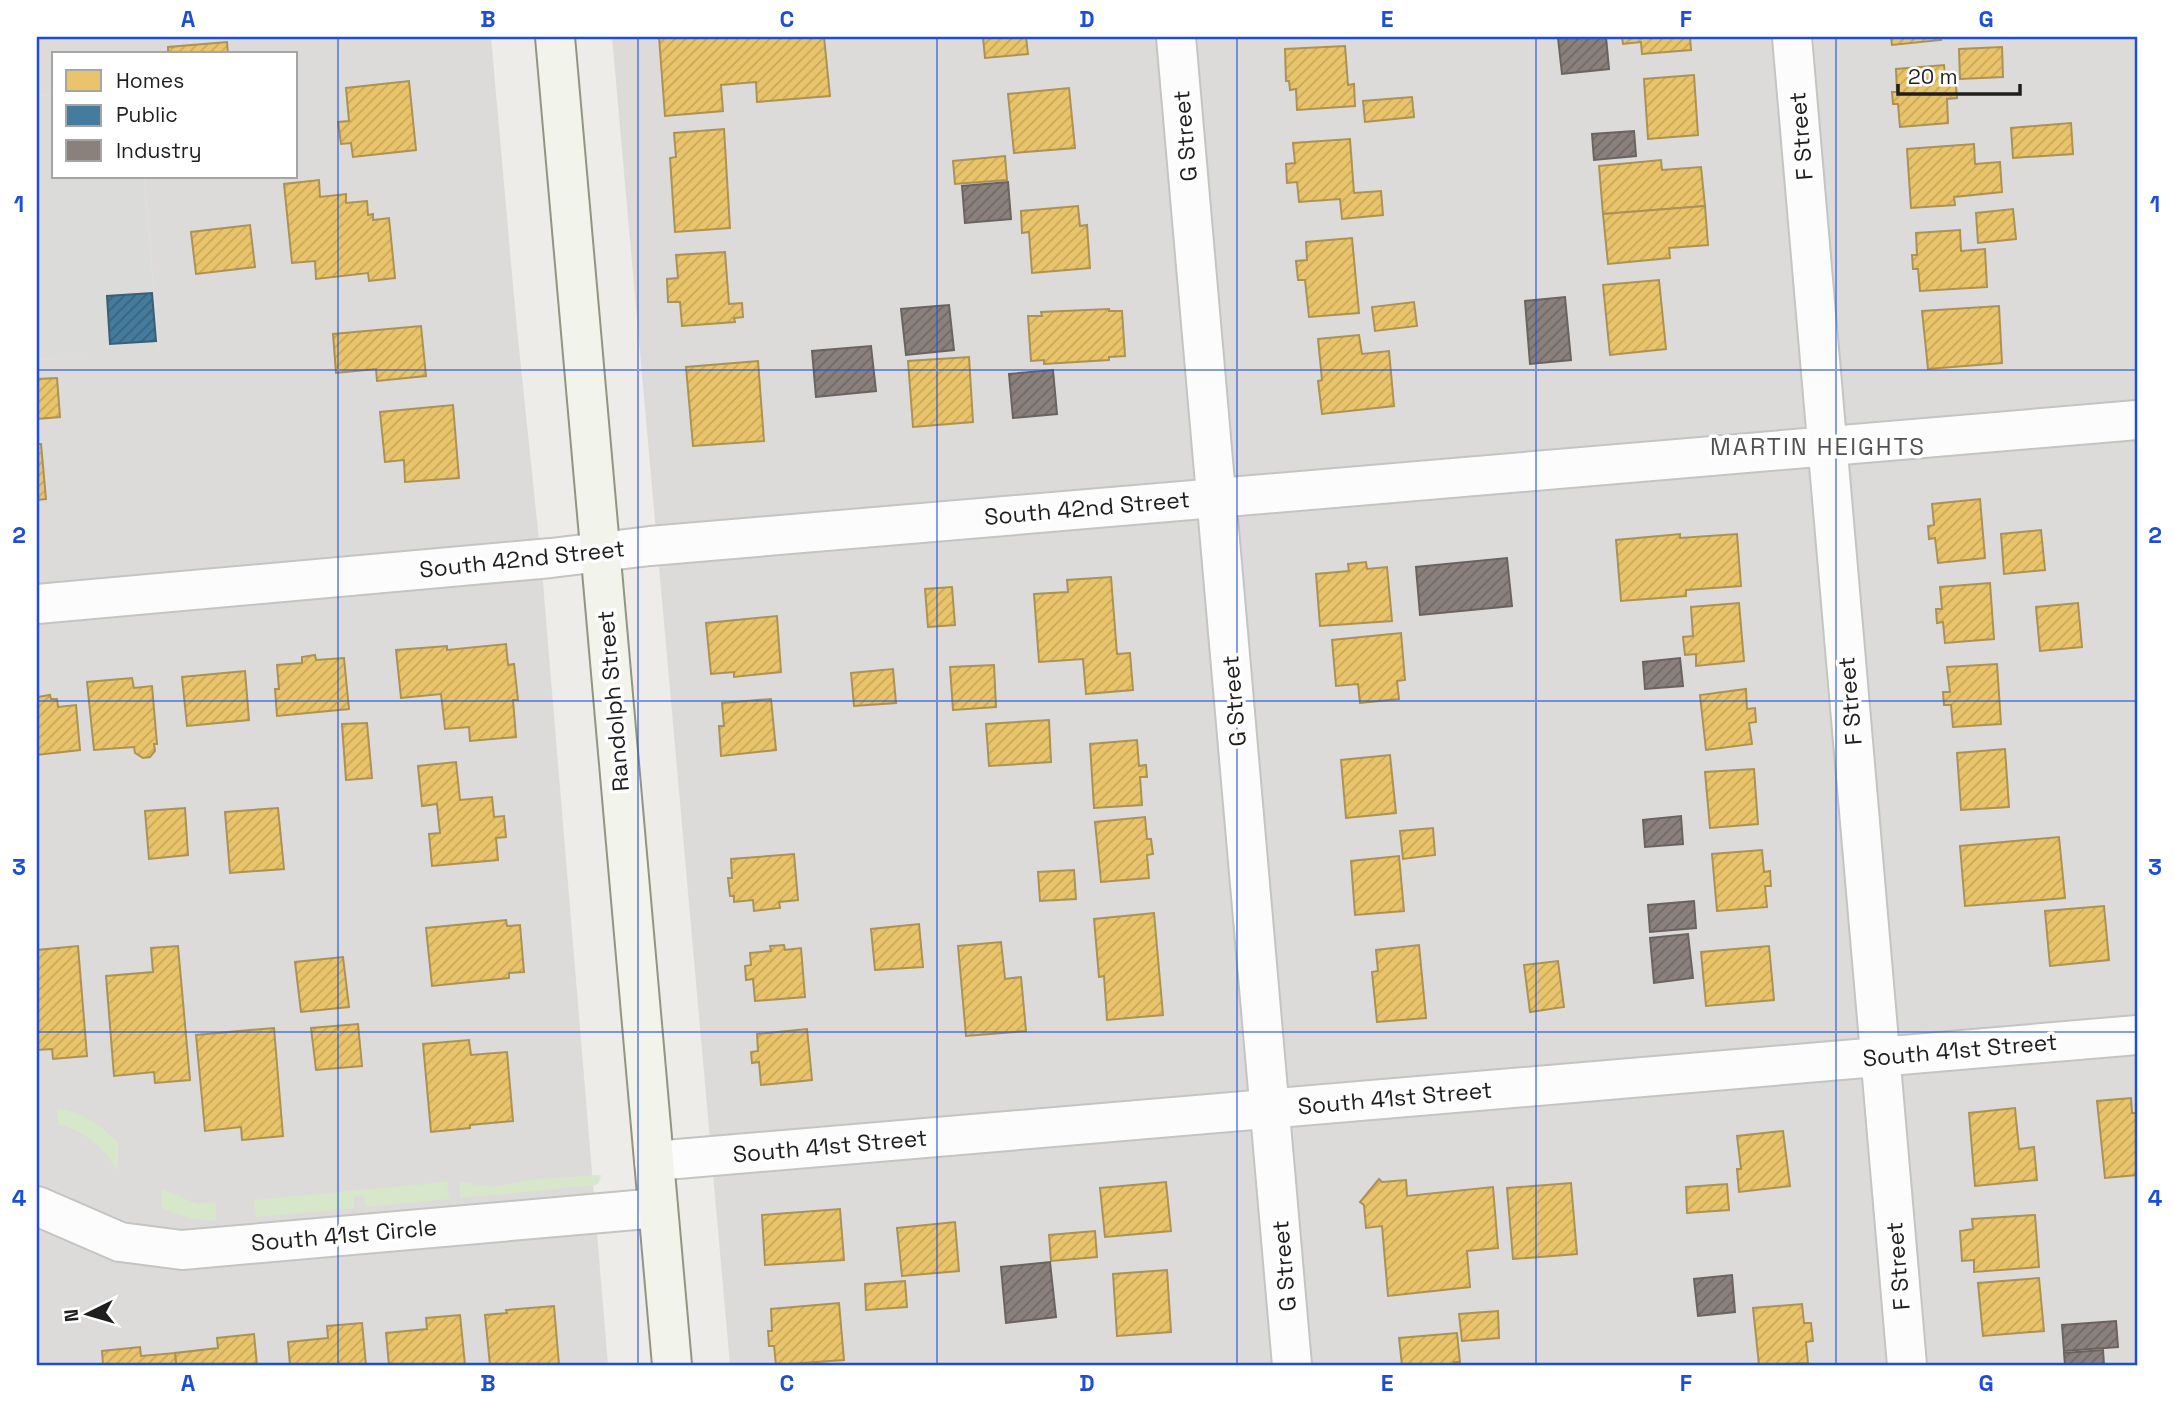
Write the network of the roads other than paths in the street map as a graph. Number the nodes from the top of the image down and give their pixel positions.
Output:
1 (555, 37) edge
2 (1176, 37) edge
3 (1792, 37) edge
4 (2137, 420) edge
5 (1828, 446) junction
6 (1216, 497) junction
7 (600, 551) junction
8 (37, 604) edge
9 (2137, 1035) edge
10 (1880, 1057) junction
11 (1270, 1109) junction
12 (654, 1161) junction
13 (37, 1206) edge
14 (658, 1208) junction
15 (672, 1365) edge
16 (1292, 1365) edge
17 (1907, 1365) edge

1 - 7 main road, Randolph Street
2 - 6 street, G Street
3 - 5 street, F Street
4 - 5 street, South 42nd Street
5 - 6 street, South 42nd Street
5 - 10 street, F Street
6 - 7 street, South 42nd Street
6 - 11 street, G Street
7 - 8 street, South 42nd Street
7 - 12 main road, Randolph Street
9 - 10 street, South 41st Street
10 - 11 street, South 41st Street
10 - 17 street, F Street
11 - 12 street, South 41st Street
11 - 16 street, G Street
12 - 14 main road, Randolph Street
13 - 14 street, South 41st Circle
14 - 15 main road, Randolph Street

